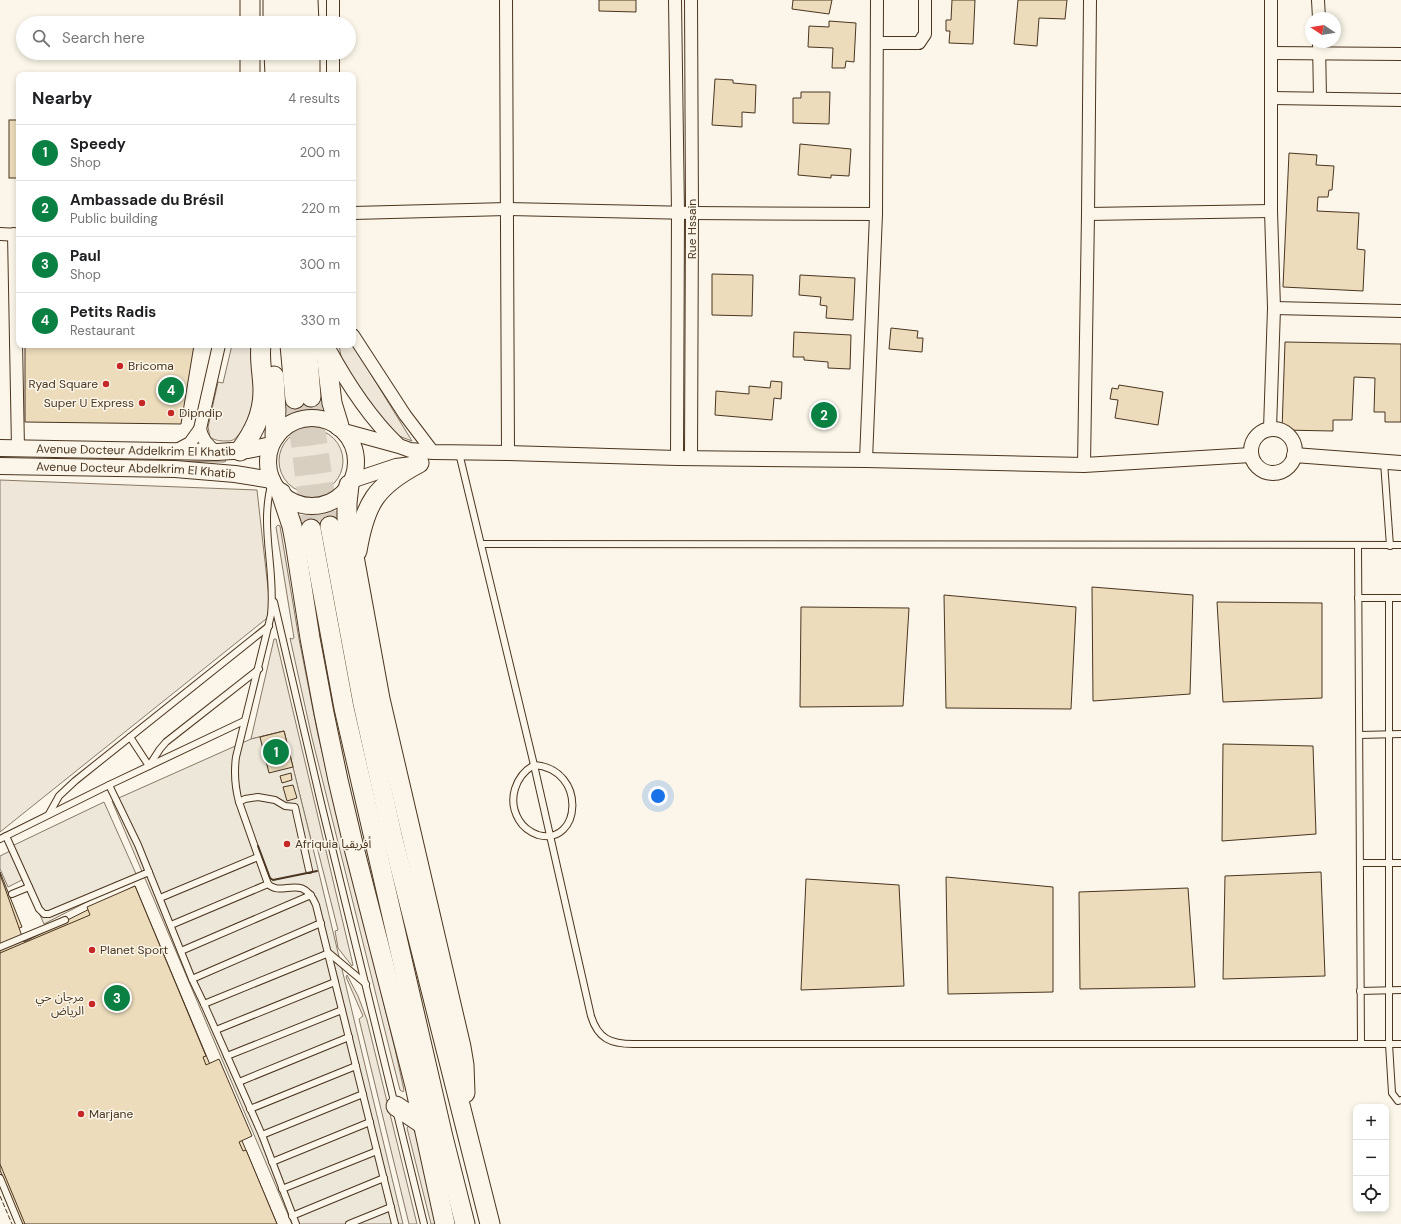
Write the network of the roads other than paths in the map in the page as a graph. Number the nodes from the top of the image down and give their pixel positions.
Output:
1 (250, 0) edge
2 (273, 0) edge
3 (290, 0) edge
4 (308, 0) edge
5 (333, 0) edge
6 (506, 0) edge
7 (675, 0) edge
8 (691, 0) edge
9 (877, 0) edge
10 (925, 0) edge
11 (1090, 0) edge
12 (1271, 0) edge
13 (1318, 0) edge
14 (1319, 12) edge
15 (250, 16) edge
16 (273, 16) edge
17 (291, 16) edge
18 (309, 16) edge
19 (333, 16) edge
20 (878, 43) junction
21 (1312, 48) edge
22 (1320, 48) edge
23 (1332, 48) edge
24 (1272, 53) junction
25 (1401, 54) edge
26 (250, 60) edge
27 (274, 60) edge
28 (292, 60) edge
29 (310, 60) edge
30 (333, 60) edge
31 (250, 72) edge
32 (275, 72) edge
33 (293, 72) edge
34 (310, 72) edge
35 (333, 72) edge
36 (1272, 98) junction
37 (1320, 98) junction
38 (1401, 100) edge
39 (507, 209) junction
40 (678, 212) junction
41 (1271, 212) junction
42 (692, 213) junction
43 (356, 214) edge
44 (876, 214) junction
45 (1088, 214) junction
46 (0, 234) edge
47 (16, 234) edge
48 (1274, 308) junction
49 (1401, 311) edge
50 (356, 340) edge
51 (18, 348) edge
52 (218, 348) edge
53 (261, 348) edge
54 (271, 348) edge
55 (291, 348) edge
56 (307, 348) edge
57 (326, 348) edge
58 (328, 348) edge
59 (200, 429) junction
60 (341, 429) junction
61 (1270, 429) junction
62 (273, 440) junction
63 (399, 446) junction
64 (0, 448) edge
65 (18, 448) junction
66 (176, 451) junction
67 (240, 451) junction
68 (217, 452) junction
69 (459, 453) junction
70 (508, 453) junction
71 (1251, 455) junction
72 (1294, 455) junction
73 (426, 458) junction
74 (684, 458) junction
75 (866, 460) junction
76 (1384, 462) junction
77 (1401, 463) edge
78 (1084, 465) junction
79 (0, 466) edge
80 (350, 483) junction
81 (275, 485) junction
82 (481, 544) junction
83 (1358, 546) junction
84 (1390, 546) junction
85 (1401, 546) edge
86 (354, 562) junction
87 (272, 595) junction
88 (1358, 598) junction
89 (1389, 598) junction
90 (1401, 598) edge
91 (269, 626) junction
92 (259, 669) junction
93 (244, 721) junction
94 (1389, 734) junction
95 (1401, 734) edge
96 (1360, 735) junction
97 (130, 737) junction
98 (534, 764) junction
99 (149, 766) junction
100 (109, 785) junction
101 (239, 802) junction
102 (49, 814) junction
103 (550, 836) junction
104 (3, 837) edge
105 (258, 857) junction
106 (1360, 863) junction
107 (1389, 863) junction
108 (1401, 863) edge
109 (310, 870) dead end
110 (148, 872) junction
111 (268, 884) junction
112 (29, 888) junction
113 (12, 894) dead end
114 (311, 895) junction
115 (160, 898) junction
116 (65, 920) dead end
117 (321, 923) junction
118 (171, 925) junction
119 (0, 947) edge
120 (181, 951) junction
121 (329, 954) junction
122 (192, 979) junction
123 (335, 982) junction
124 (366, 984) junction
125 (1389, 990) junction
126 (1401, 990) edge
127 (1360, 991) junction
128 (204, 1004) junction
129 (342, 1010) junction
130 (216, 1030) junction
131 (349, 1037) junction
132 (1361, 1044) junction
133 (1389, 1044) junction
134 (1401, 1044) edge
135 (227, 1056) junction
136 (356, 1066) junction
137 (239, 1082) junction
138 (363, 1094) junction
139 (1401, 1100) edge
140 (396, 1106) junction
141 (250, 1109) junction
142 (463, 1118) junction
143 (370, 1122) junction
144 (423, 1124) junction
145 (262, 1135) junction
146 (443, 1137) junction
147 (377, 1151) junction
148 (272, 1162) junction
149 (0, 1178) edge
150 (384, 1178) junction
151 (282, 1189) junction
152 (391, 1207) junction
153 (292, 1216) junction
154 (19, 1224) edge
155 (296, 1224) edge
156 (350, 1224) edge
157 (395, 1224) edge
158 (424, 1224) edge
159 (445, 1224) edge
160 (465, 1224) edge
161 (490, 1224) edge

1 - 15 highway
2 - 16 highway
3 - 17 highway
4 - 18 highway
5 - 19 street
6 - 39 street
7 - 40 street, Rue Hssain
8 - 42 street, Rue Hssain
9 - 20 street
10 - 20 street
11 - 45 street
12 - 24 street
13 - 14 street
20 - 44 street
21 - 24 street
22 - 37 street
23 - 25 street
24 - 36 street
26 - 31 highway
27 - 32 highway
28 - 33 highway
29 - 34 highway
30 - 35 street
36 - 37 street
36 - 41 street
37 - 38 street
39 - 40 street
39 - 43 street
39 - 70 street
40 - 42 street
40 - 74 street, Rue Hssain
41 - 45 street
41 - 48 street
42 - 44 street
42 - 74 street, Rue Hssain
44 - 75 street
45 - 78 street
46 - 47 street
48 - 49 street
48 - 61 street
50 - 73 street
51 - 65 street
52 - 59 street
53 - 67 highway
54 - 62 highway
55 - 56 highway
57 - 60 highway
58 - 63 street
59 - 66 street
59 - 68 street
60 - 62 main road
60 - 63 street
60 - 80 main road
61 - 71 street
61 - 72 street
62 - 67 main road, Avenue Docteur Addelkrim El Khatib
62 - 81 main road
63 - 73 street
64 - 65 main road, Avenue Docteur Addelkrim El Khatib
65 - 66 main road, Avenue Docteur Addelkrim El Khatib
66 - 68 main road, Avenue Docteur Addelkrim El Khatib
67 - 68 main road, Avenue Docteur Addelkrim El Khatib
69 - 70 street
69 - 73 street
69 - 82 lane
70 - 74 street
71 - 72 street
71 - 78 street
72 - 76 street
73 - 80 street
73 - 86 highway
74 - 75 street
75 - 78 street
76 - 77 street
76 - 84 lane
79 - 81 main road, Avenue Docteur Abdelkrim El Khatib
80 - 81 main road
80 - 86 highway
81 - 87 lane
81 - 144 highway
82 - 83 lane
82 - 98 lane
83 - 84 lane
83 - 88 lane
84 - 85 lane
86 - 142 highway
87 - 91 lane
87 - 124 lane
88 - 89 lane
88 - 96 lane
89 - 90 lane
89 - 94 lane
91 - 92 lane
91 - 97 lane
92 - 93 lane
92 - 99 lane
93 - 99 lane
93 - 101 lane
94 - 95 lane
94 - 96 lane
94 - 107 lane
96 - 106 lane
97 - 99 lane
97 - 102 lane
98 - 103 lane
98 - 103 lane
98 - 103 lane
99 - 100 lane
100 - 102 lane
100 - 110 lane
101 - 105 lane
101 - 109 lane
102 - 104 lane
103 - 132 lane
104 - 112 lane
105 - 111 lane
105 - 115 lane
106 - 107 lane
106 - 127 lane
107 - 108 lane
107 - 125 lane
110 - 112 lane
110 - 115 lane
111 - 114 lane
111 - 118 lane
112 - 113 lane
114 - 117 lane
114 - 120 lane
115 - 118 lane
116 - 119 lane
117 - 121 lane
117 - 122 lane
118 - 120 lane
120 - 122 lane
121 - 123 lane
121 - 124 lane
121 - 128 lane
122 - 128 lane
123 - 129 lane
123 - 130 lane
124 - 140 lane
125 - 126 lane
125 - 127 lane
125 - 133 lane
127 - 132 lane
128 - 130 lane
129 - 131 lane
129 - 135 lane
130 - 135 lane
131 - 136 lane
131 - 137 lane
132 - 133 lane
133 - 134 lane
133 - 139 lane
135 - 137 lane
136 - 138 lane
136 - 141 lane
137 - 141 lane
138 - 143 lane
138 - 145 lane
140 - 144 highway
140 - 158 lane
141 - 145 lane
142 - 146 highway
142 - 161 highway
143 - 147 lane
143 - 148 lane
144 - 146 highway
144 - 159 highway
145 - 148 lane
146 - 160 highway
147 - 150 lane
147 - 151 lane
148 - 151 lane
149 - 154 lane
150 - 152 lane
150 - 153 lane
151 - 153 lane
152 - 156 lane
152 - 157 lane
153 - 155 lane

